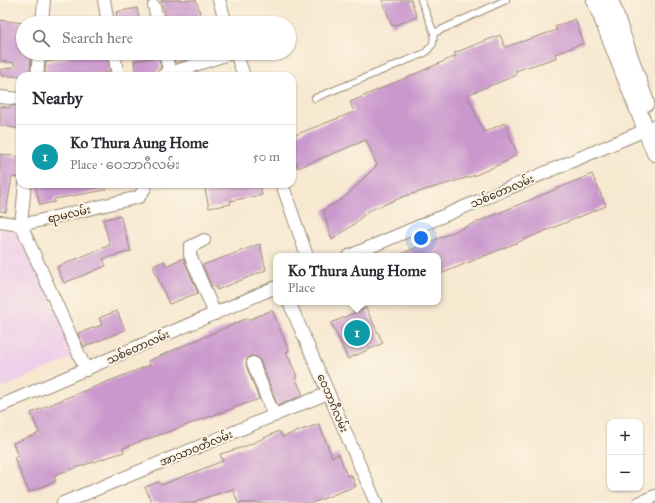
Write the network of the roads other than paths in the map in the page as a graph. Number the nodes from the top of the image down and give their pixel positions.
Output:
1 (44, 0) edge
2 (104, 0) edge
3 (218, 0) edge
4 (421, 0) edge
5 (506, 0) edge
6 (595, 0) edge
7 (610, 0) edge
8 (154, 6) dead end
9 (43, 16) edge
10 (107, 16) edge
11 (156, 16) edge
12 (224, 16) edge
13 (434, 33) junction
14 (38, 60) edge
15 (115, 60) edge
16 (165, 60) edge
17 (210, 60) edge
18 (238, 60) edge
19 (37, 72) edge
20 (117, 72) edge
21 (166, 72) edge
22 (175, 72) edge
23 (243, 72) edge
24 (0, 97) edge
25 (315, 98) dead end
26 (16, 99) edge
27 (653, 128) edge
28 (655, 153) edge
29 (25, 188) edge
30 (146, 188) edge
31 (283, 188) edge
32 (0, 222) edge
33 (21, 225) junction
34 (204, 240) dead end
35 (307, 253) edge
36 (356, 253) edge
37 (273, 288) edge
38 (290, 305) edge
39 (215, 314) junction
40 (253, 364) dead end
41 (86, 370) junction
42 (328, 393) junction
43 (0, 406) edge
44 (274, 416) junction
45 (655, 496) edge
46 (373, 502) edge
47 (63, 503) edge
48 (639, 503) edge

1 - 9 street
2 - 10 street
3 - 12 street
4 - 13 lane
5 - 13 lane
6 - 27 main road
7 - 27 main road
8 - 11 street
13 - 25 lane
14 - 19 street
15 - 20 street
16 - 21 street
17 - 22 street
18 - 23 street
24 - 26 street
27 - 28 main road
27 - 36 street, သစ်တောလမ်း
29 - 33 street
30 - 33 street, ရာမလမ်း
31 - 35 street
32 - 33 street, ရာမလမ်း
33 - 41 street
34 - 39 street
37 - 39 street, သစ်တောလမ်း
38 - 42 street, ဝေဘာဂီလမ်း
39 - 41 street, သစ်တောလမ်း
40 - 44 street
41 - 43 street, သစ်တောလမ်း
42 - 44 street, အာသာဝတီလမ်း
42 - 46 street, ဝေဘာဂီလမ်း
44 - 47 street, အာသာဝတီလမ်း
45 - 48 street

